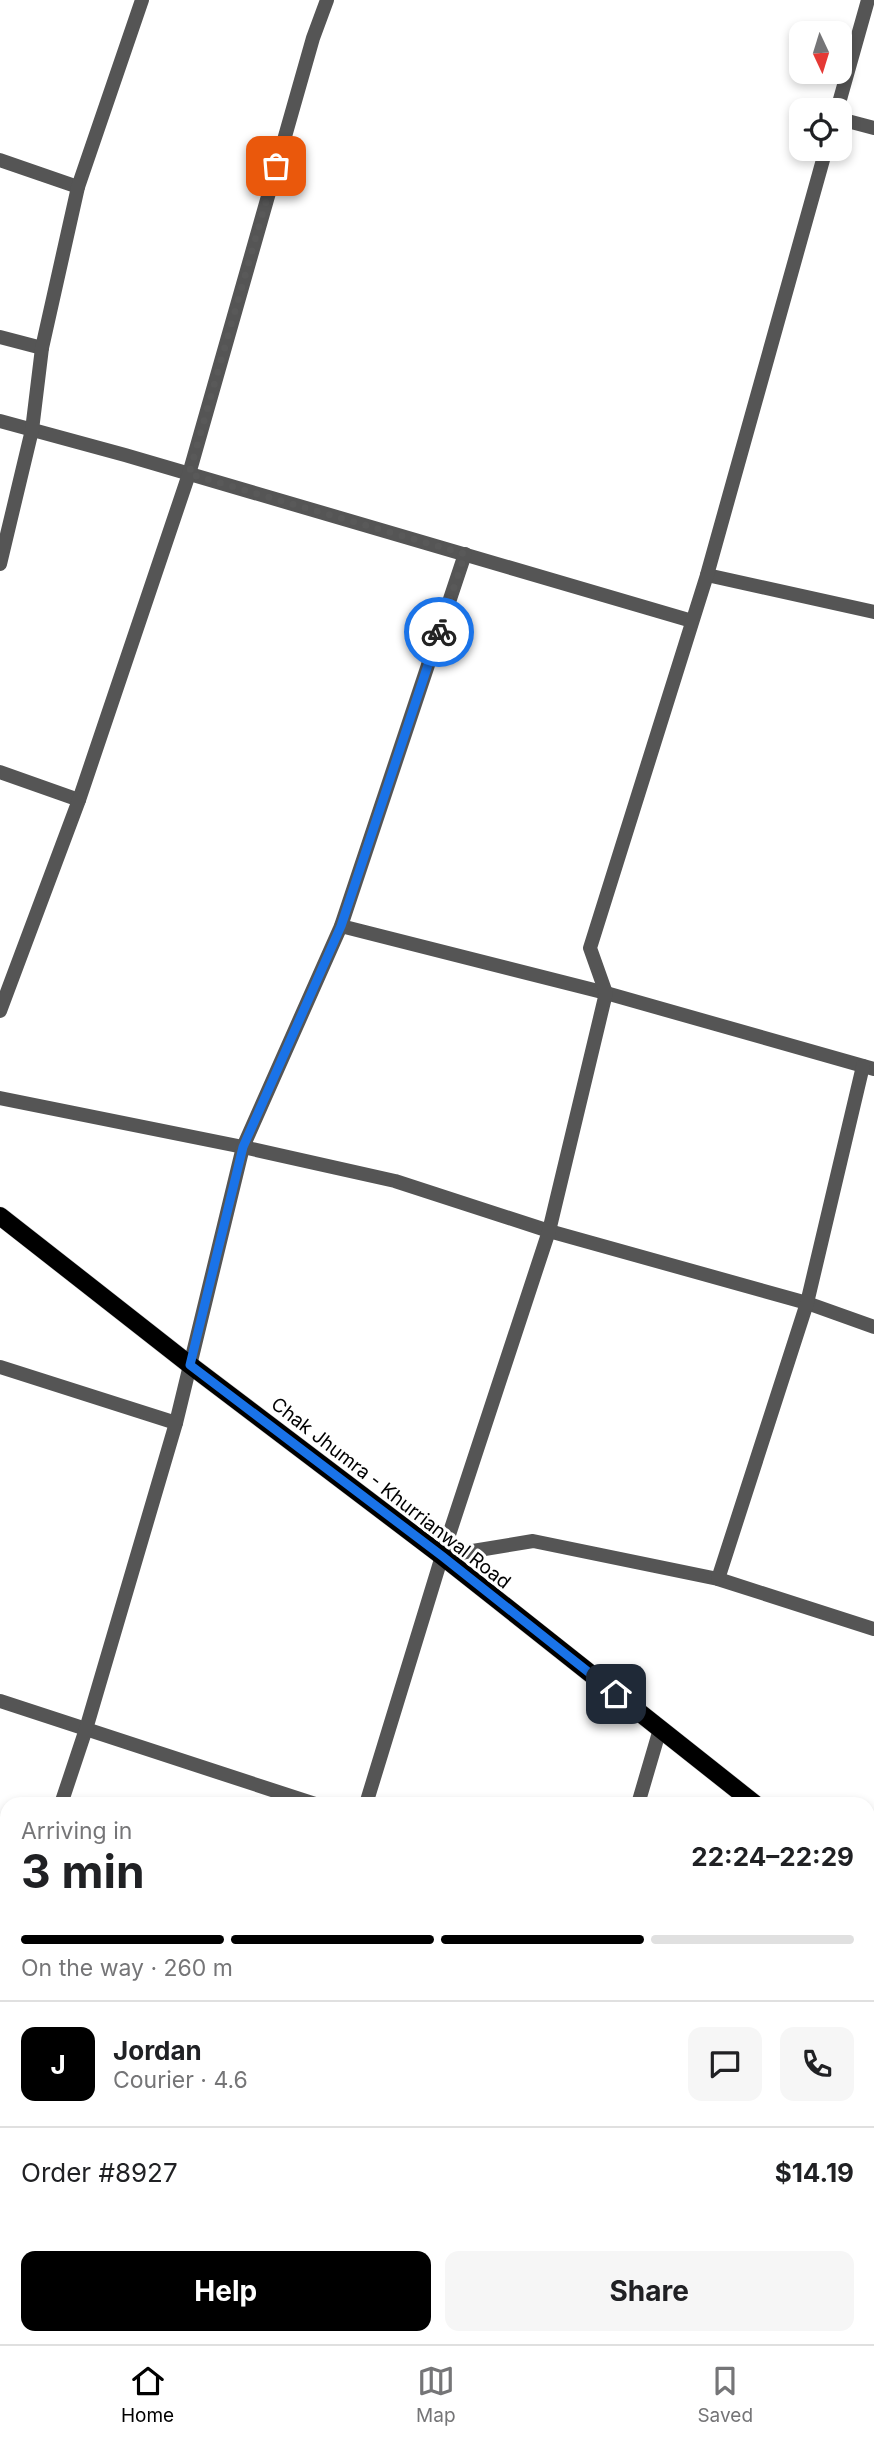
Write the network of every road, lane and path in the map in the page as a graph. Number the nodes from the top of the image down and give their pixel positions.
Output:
1 (142, 0) edge
2 (327, 0) edge
3 (868, 0) edge
4 (840, 98) edge
5 (852, 122) edge
6 (874, 128) edge
7 (0, 160) edge
8 (823, 161) edge
9 (78, 187) junction
10 (0, 337) edge
11 (42, 348) junction
12 (0, 421) edge
13 (32, 430) junction
14 (189, 474) junction
15 (465, 554) junction
16 (0, 564) edge
17 (706, 575) junction
18 (874, 612) edge
19 (692, 621) junction
20 (0, 772) edge
21 (79, 800) junction
22 (341, 926) junction
23 (606, 993) junction
24 (0, 1011) edge
25 (869, 1067) edge
26 (0, 1098) edge
27 (243, 1147) junction
28 (0, 1216) edge
29 (549, 1230) junction
30 (807, 1303) junction
31 (874, 1327) edge
32 (190, 1365) junction
33 (0, 1367) edge
34 (176, 1423) junction
35 (442, 1556) junction
36 (718, 1579) junction
37 (874, 1629) edge
38 (0, 1701) edge
39 (86, 1729) junction
40 (660, 1729) junction
41 (63, 1797) edge
42 (294, 1797) edge
43 (368, 1797) edge
44 (640, 1797) edge
45 (746, 1797) edge

1 - 9 street
2 - 14 street
3 - 4 street
5 - 6 street
7 - 9 street
8 - 17 street
9 - 11 street
10 - 11 street
11 - 13 street
12 - 13 street
13 - 14 street
13 - 16 street
14 - 15 street
14 - 21 street
15 - 19 street
15 - 22 street
17 - 18 street
17 - 19 street
19 - 23 street
20 - 21 street
21 - 24 street
22 - 23 street
22 - 27 street
23 - 25 street
23 - 29 street
25 - 30 street
26 - 27 street
27 - 29 street
27 - 32 street
28 - 32 main road, Chak Jhumra - Khurrianwal Road
29 - 30 street
29 - 35 street
30 - 31 street
30 - 36 street
32 - 34 street
32 - 35 main road, Chak Jhumra - Khurrianwal Road
33 - 34 street
34 - 39 street
35 - 36 street
35 - 40 main road, Chak Jhumra - Khurrianwal Road
35 - 43 street
36 - 37 street
38 - 39 street
39 - 41 street
39 - 42 street
40 - 44 street
40 - 45 main road, Chak Jhumra - Khurrianwal Road

